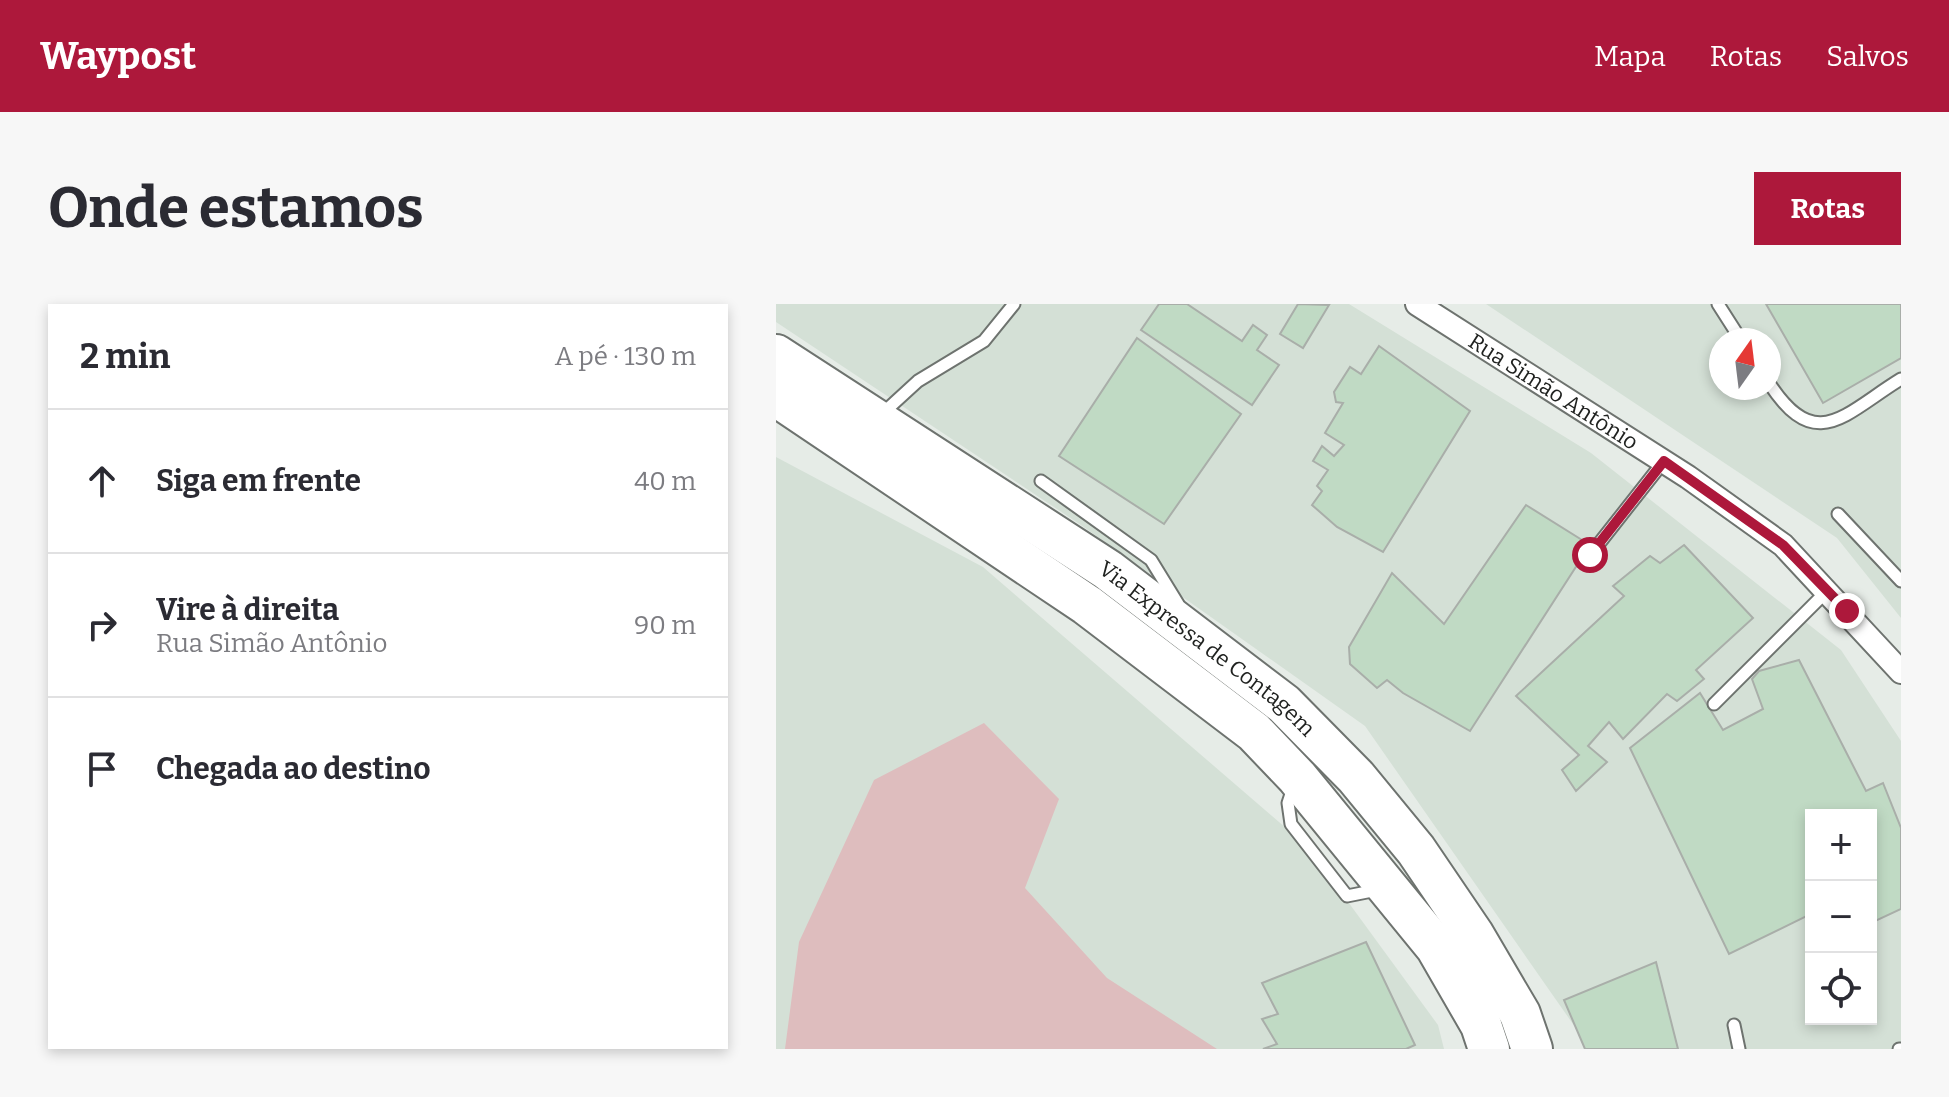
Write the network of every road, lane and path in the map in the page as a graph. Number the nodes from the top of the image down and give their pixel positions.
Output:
1 (1014, 304) edge
2 (1417, 304) edge
3 (1718, 304) edge
4 (1733, 328) edge
5 (776, 355) edge
6 (1901, 379) edge
7 (776, 396) edge
8 (1780, 400) edge
9 (876, 420) junction
10 (1664, 461) junction
11 (1041, 481) dead end
12 (1838, 514) dead end
13 (1590, 555) dead end
14 (1901, 581) edge
15 (1827, 591) junction
16 (1177, 622) junction
17 (1901, 672) edge
18 (1714, 704) dead end
19 (1734, 1025) dead end
20 (1489, 1049) edge
21 (1532, 1049) edge
22 (1739, 1049) edge

1 - 9 lane
2 - 10 street, Rua Simão Antônio
3 - 4 lane
5 - 9 highway, Via Expressa de Contagem
6 - 8 lane
7 - 20 highway, Via Expressa de Contagem
9 - 16 highway, Via Expressa de Contagem
10 - 13 lane
10 - 15 street, Rua Simão Antônio
11 - 16 lane
12 - 14 lane
15 - 17 street, Rua Simão Antônio
15 - 18 lane
16 - 21 highway, Via Expressa de Contagem
19 - 22 lane

